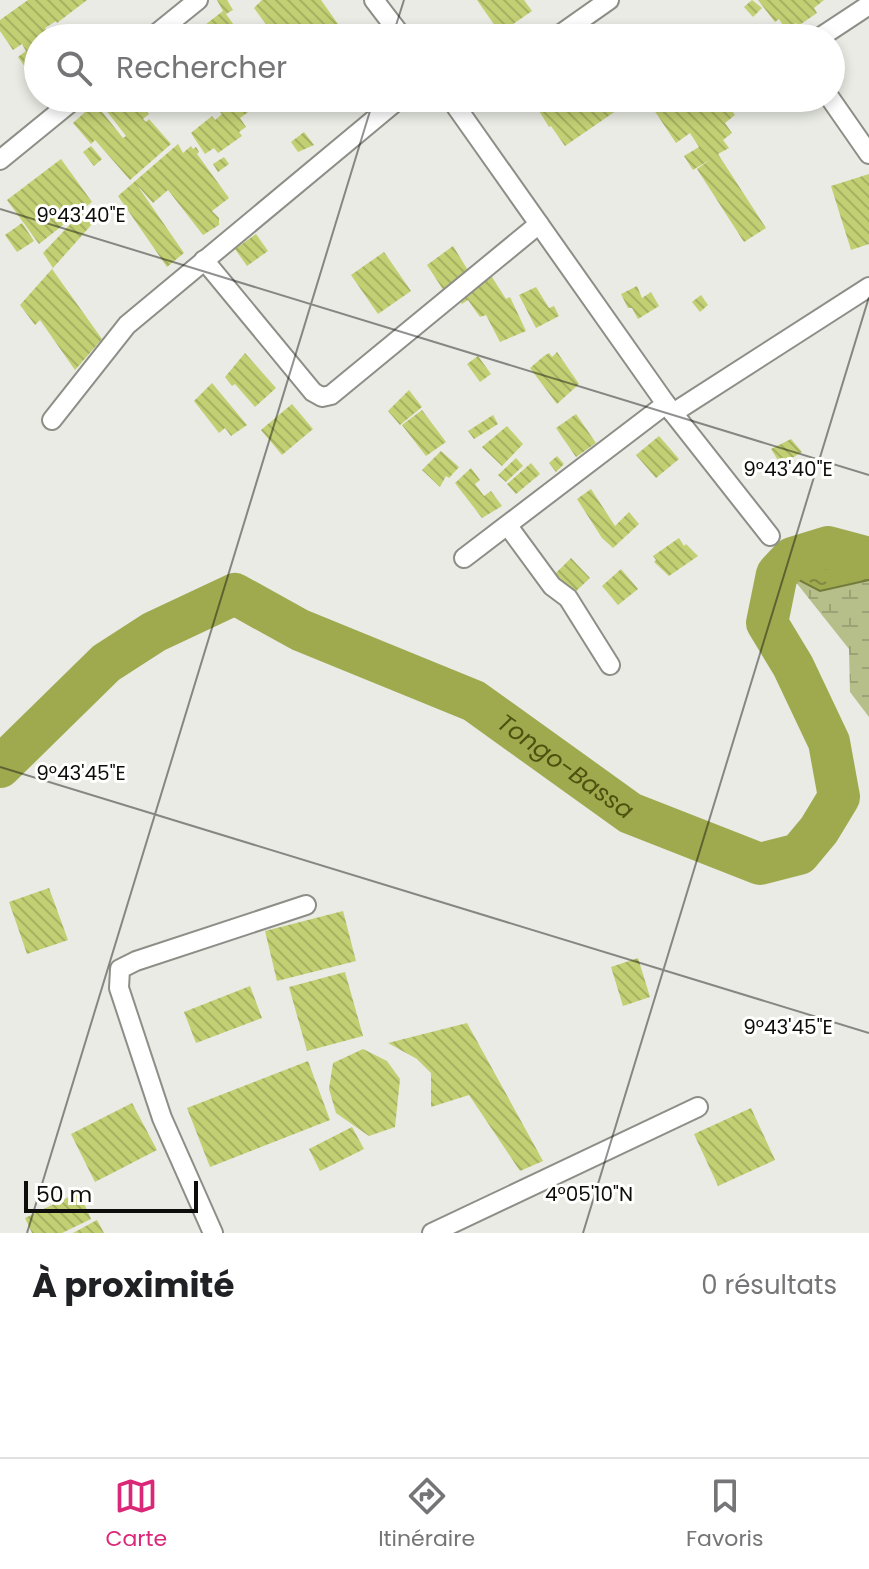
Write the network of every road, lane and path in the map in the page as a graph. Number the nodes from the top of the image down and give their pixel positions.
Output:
1 (198, 0) edge
2 (374, 0) edge
3 (609, 0) edge
4 (869, 5) edge
5 (168, 24) edge
6 (392, 24) edge
7 (575, 24) edge
8 (840, 24) edge
9 (59, 112) edge
10 (383, 112) edge
11 (466, 112) edge
12 (840, 112) edge
13 (869, 154) edge
14 (0, 160) edge
15 (539, 224) junction
16 (204, 260) junction
17 (869, 287) edge
18 (669, 408) junction
19 (52, 420) dead end
20 (508, 526) junction
21 (770, 536) dead end
22 (464, 558) dead end
23 (610, 665) dead end
24 (306, 905) dead end
25 (698, 1107) dead end
26 (213, 1233) edge
27 (432, 1233) edge

1 - 5 street
2 - 6 street
3 - 7 street
4 - 8 street
9 - 14 street
10 - 16 street
11 - 15 street
12 - 13 street
15 - 16 street
15 - 18 street
16 - 19 street
17 - 18 street
18 - 20 street
18 - 21 street
20 - 22 street
20 - 23 street
24 - 26 street
25 - 27 street

